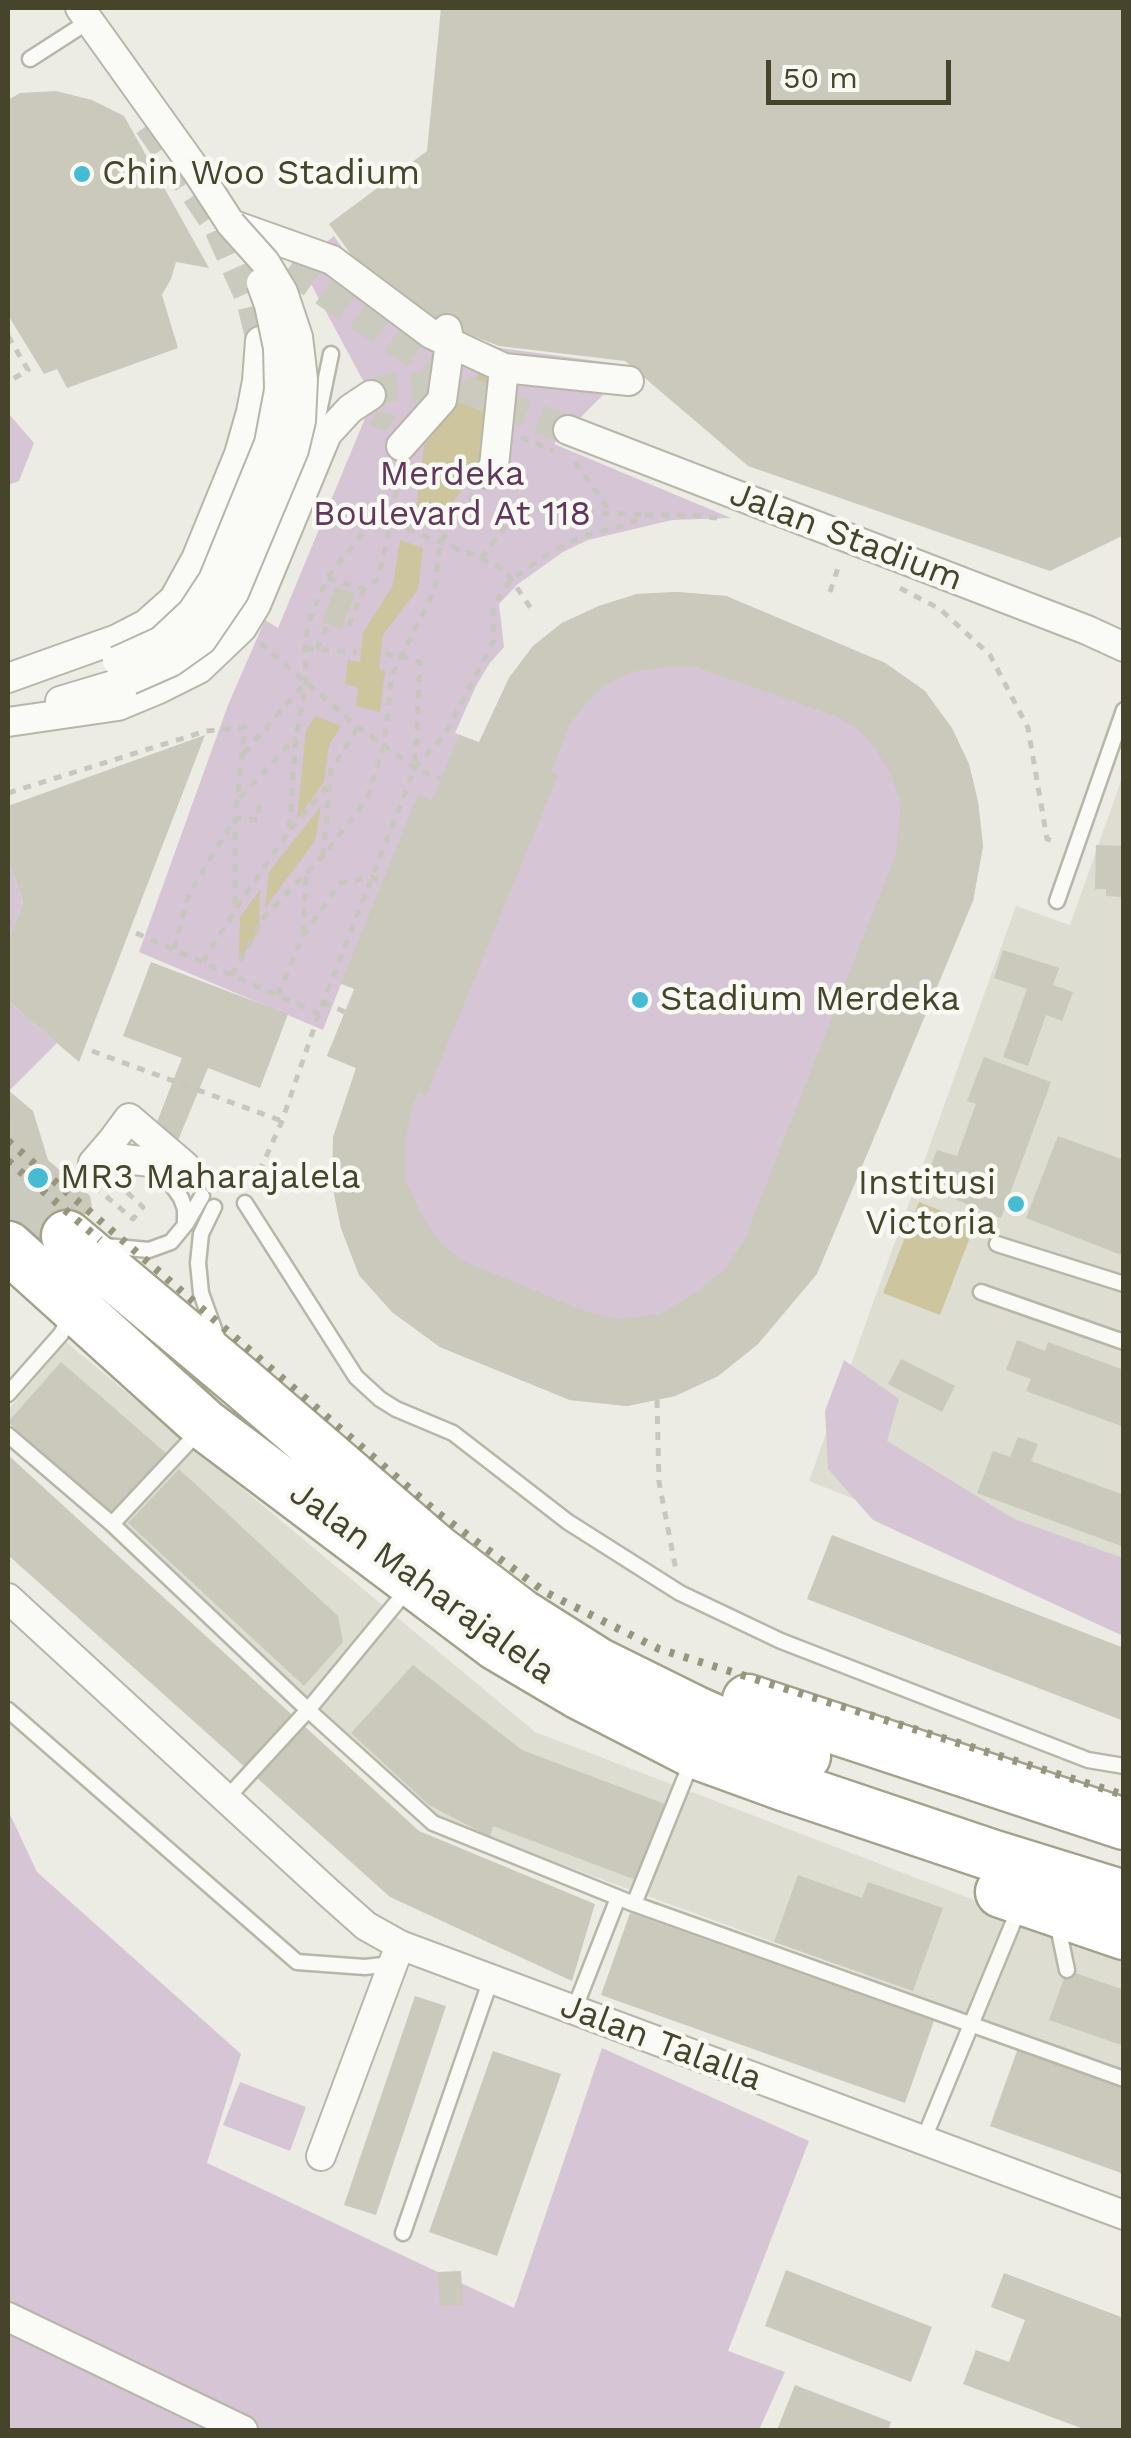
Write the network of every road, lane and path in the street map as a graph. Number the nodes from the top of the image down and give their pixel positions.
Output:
1 (82, 11) edge
2 (30, 59) dead end
3 (230, 224) junction
4 (448, 335) junction
5 (8, 336) edge
6 (260, 340) tunnel mouth
7 (332, 354) dead end
8 (504, 368) junction
9 (629, 380) dead end
10 (8, 382) edge
11 (371, 395) tunnel mouth
12 (505, 430) junction
13 (398, 437) joint
14 (563, 441) joint
15 (574, 460) dead end
16 (488, 474) joint
17 (308, 478) junction
18 (612, 513) junction
19 (393, 514) junction
20 (648, 515) junction
21 (723, 519) dead end
22 (392, 523) junction
23 (440, 543) junction
24 (481, 558) junction
25 (840, 564) dead end
26 (327, 578) junction
27 (512, 579) junction
28 (893, 584) dead end
29 (364, 590) junction
30 (830, 592) dead end
31 (532, 610) dead end
32 (328, 624) dead end
33 (349, 625) dead end
34 (242, 628) junction
35 (1124, 647) edge
36 (305, 648) junction
37 (317, 649) junction
38 (357, 652) dead end
39 (385, 654) dead end
40 (402, 656) junction
41 (124, 670) junction
42 (8, 681) edge
43 (306, 682) junction
44 (1124, 710) edge
45 (8, 720) edge
46 (358, 727) junction
47 (296, 737) junction
48 (384, 746) junction
49 (242, 755) junction
50 (415, 768) junction
51 (440, 779) dead end
52 (330, 783) junction
53 (8, 793) edge
54 (238, 800) junction
55 (259, 801) dead end
56 (236, 818) junction
57 (289, 831) junction
58 (1076, 847) junction
59 (323, 856) junction
60 (306, 873) junction
61 (372, 876) junction
62 (383, 883) dead end
63 (1058, 900) dead end
64 (236, 910) junction
65 (136, 933) dead end
66 (303, 936) junction
67 (174, 949) junction
68 (203, 962) junction
69 (232, 975) junction
70 (278, 995) junction
71 (323, 1002) junction
72 (345, 1012) dead end
73 (320, 1014) junction
74 (92, 1051) dead end
75 (282, 1121) junction
76 (95, 1168) dead end
77 (172, 1185) dead end
78 (245, 1203) joint
79 (143, 1206) dead end
80 (184, 1225) junction
81 (202, 1234) junction
82 (71, 1239) joint
83 (997, 1244) dead end
84 (8, 1247) edge
85 (1124, 1284) edge
86 (981, 1292) dead end
87 (74, 1308) junction
88 (1124, 1342) edge
89 (242, 1383) junction
90 (8, 1394) edge
91 (656, 1400) dead end
92 (205, 1425) junction
93 (8, 1435) edge
94 (112, 1524) junction
95 (414, 1582) junction
96 (680, 1593) junction
97 (8, 1598) edge
98 (599, 1664) junction
99 (8, 1710) edge
100 (308, 1710) junction
101 (696, 1753) junction
102 (1124, 1766) edge
103 (783, 1785) junction
104 (226, 1799) junction
105 (1124, 1824) edge
106 (1124, 1860) edge
107 (1124, 1896) edge
108 (618, 1898) junction
109 (634, 1904) junction
110 (1039, 1906) junction
111 (1124, 1934) edge
112 (397, 1955) junction
113 (1067, 1970) dead end
114 (491, 1979) junction
115 (574, 2010) junction
116 (971, 2025) junction
117 (1124, 2079) edge
118 (922, 2140) junction
119 (321, 2156) dead end
120 (1124, 2216) edge
121 (403, 2233) dead end
122 (8, 2317) edge
123 (243, 2430) edge

1 - 2 lane
1 - 3 street
3 - 4 street
3 - 41 street, bridge
4 - 8 street
4 - 13 street
5 - 10 path
6 - 42 street
7 - 17 lane
8 - 9 street
8 - 12 street
11 - 17 street
12 - 14 path
12 - 16 street
13 - 19 path
14 - 35 street, Jalan Stadium
15 - 18 path
16 - 23 path
17 - 34 street
18 - 20 path
18 - 24 path
19 - 22 path
19 - 26 path
20 - 21 path
20 - 27 path
22 - 23 path
22 - 29 path
23 - 24 path
23 - 40 path
24 - 27 path
25 - 30 path
26 - 29 path
26 - 36 path
27 - 31 path
27 - 50 path
28 - 58 path
29 - 33 path
32 - 37 path
34 - 43 path
34 - 45 street
36 - 37 path
36 - 43 path
37 - 38 path
39 - 40 path
40 - 48 path
40 - 50 path
41 - 42 street
41 - 45 street
43 - 46 path
43 - 47 path
43 - 49 path
44 - 58 lane
46 - 48 path
46 - 52 path
47 - 54 path
47 - 57 path
48 - 50 path
48 - 59 path
49 - 53 path
49 - 54 path
50 - 51 path
50 - 61 path
52 - 57 path
52 - 59 path
54 - 56 path
55 - 56 path
56 - 64 path
56 - 67 path
57 - 64 path
58 - 63 lane
59 - 60 path
60 - 66 path
60 - 69 path
61 - 62 path
61 - 66 path
61 - 71 path
64 - 68 path
65 - 67 path
66 - 70 path
67 - 68 path
68 - 69 path
69 - 70 path
70 - 73 path
71 - 72 path
71 - 73 path
73 - 75 path
74 - 75 path
75 - 78 path
76 - 79 path
77 - 80 lane
78 - 96 lane
80 - 81 lane
80 - 81 lane
80 - 82 lane
81 - 89 lane
82 - 89 highway, Jalan Maharajalela
83 - 85 lane
84 - 87 highway, Jalan Maharajalela
86 - 88 lane
87 - 90 lane
87 - 92 highway, Jalan Maharajalela
89 - 98 highway, Jalan Maharajalela
91 - 96 path
92 - 94 lane
92 - 95 highway, Jalan Maharajalela
93 - 94 lane
94 - 100 lane
95 - 100 lane
95 - 101 highway, Jalan Maharajalela
96 - 102 lane
97 - 104 street, Jalan Talalla
98 - 105 highway
98 - 106 highway, Jalan Maharajalela
99 - 112 lane
100 - 104 lane
100 - 108 lane
101 - 103 highway, Jalan Maharajalela
101 - 109 lane
103 - 107 highway, Jalan Maharajalela
103 - 110 highway
104 - 112 street, Jalan Talalla
108 - 109 lane
108 - 115 lane
109 - 116 lane
110 - 111 highway
110 - 113 lane
110 - 116 lane
112 - 114 street, Jalan Talalla
112 - 119 street
114 - 115 street, Jalan Talalla
114 - 121 lane
115 - 118 street, Jalan Talalla
116 - 117 lane
116 - 118 lane
118 - 120 street, Jalan Talalla
122 - 123 street

